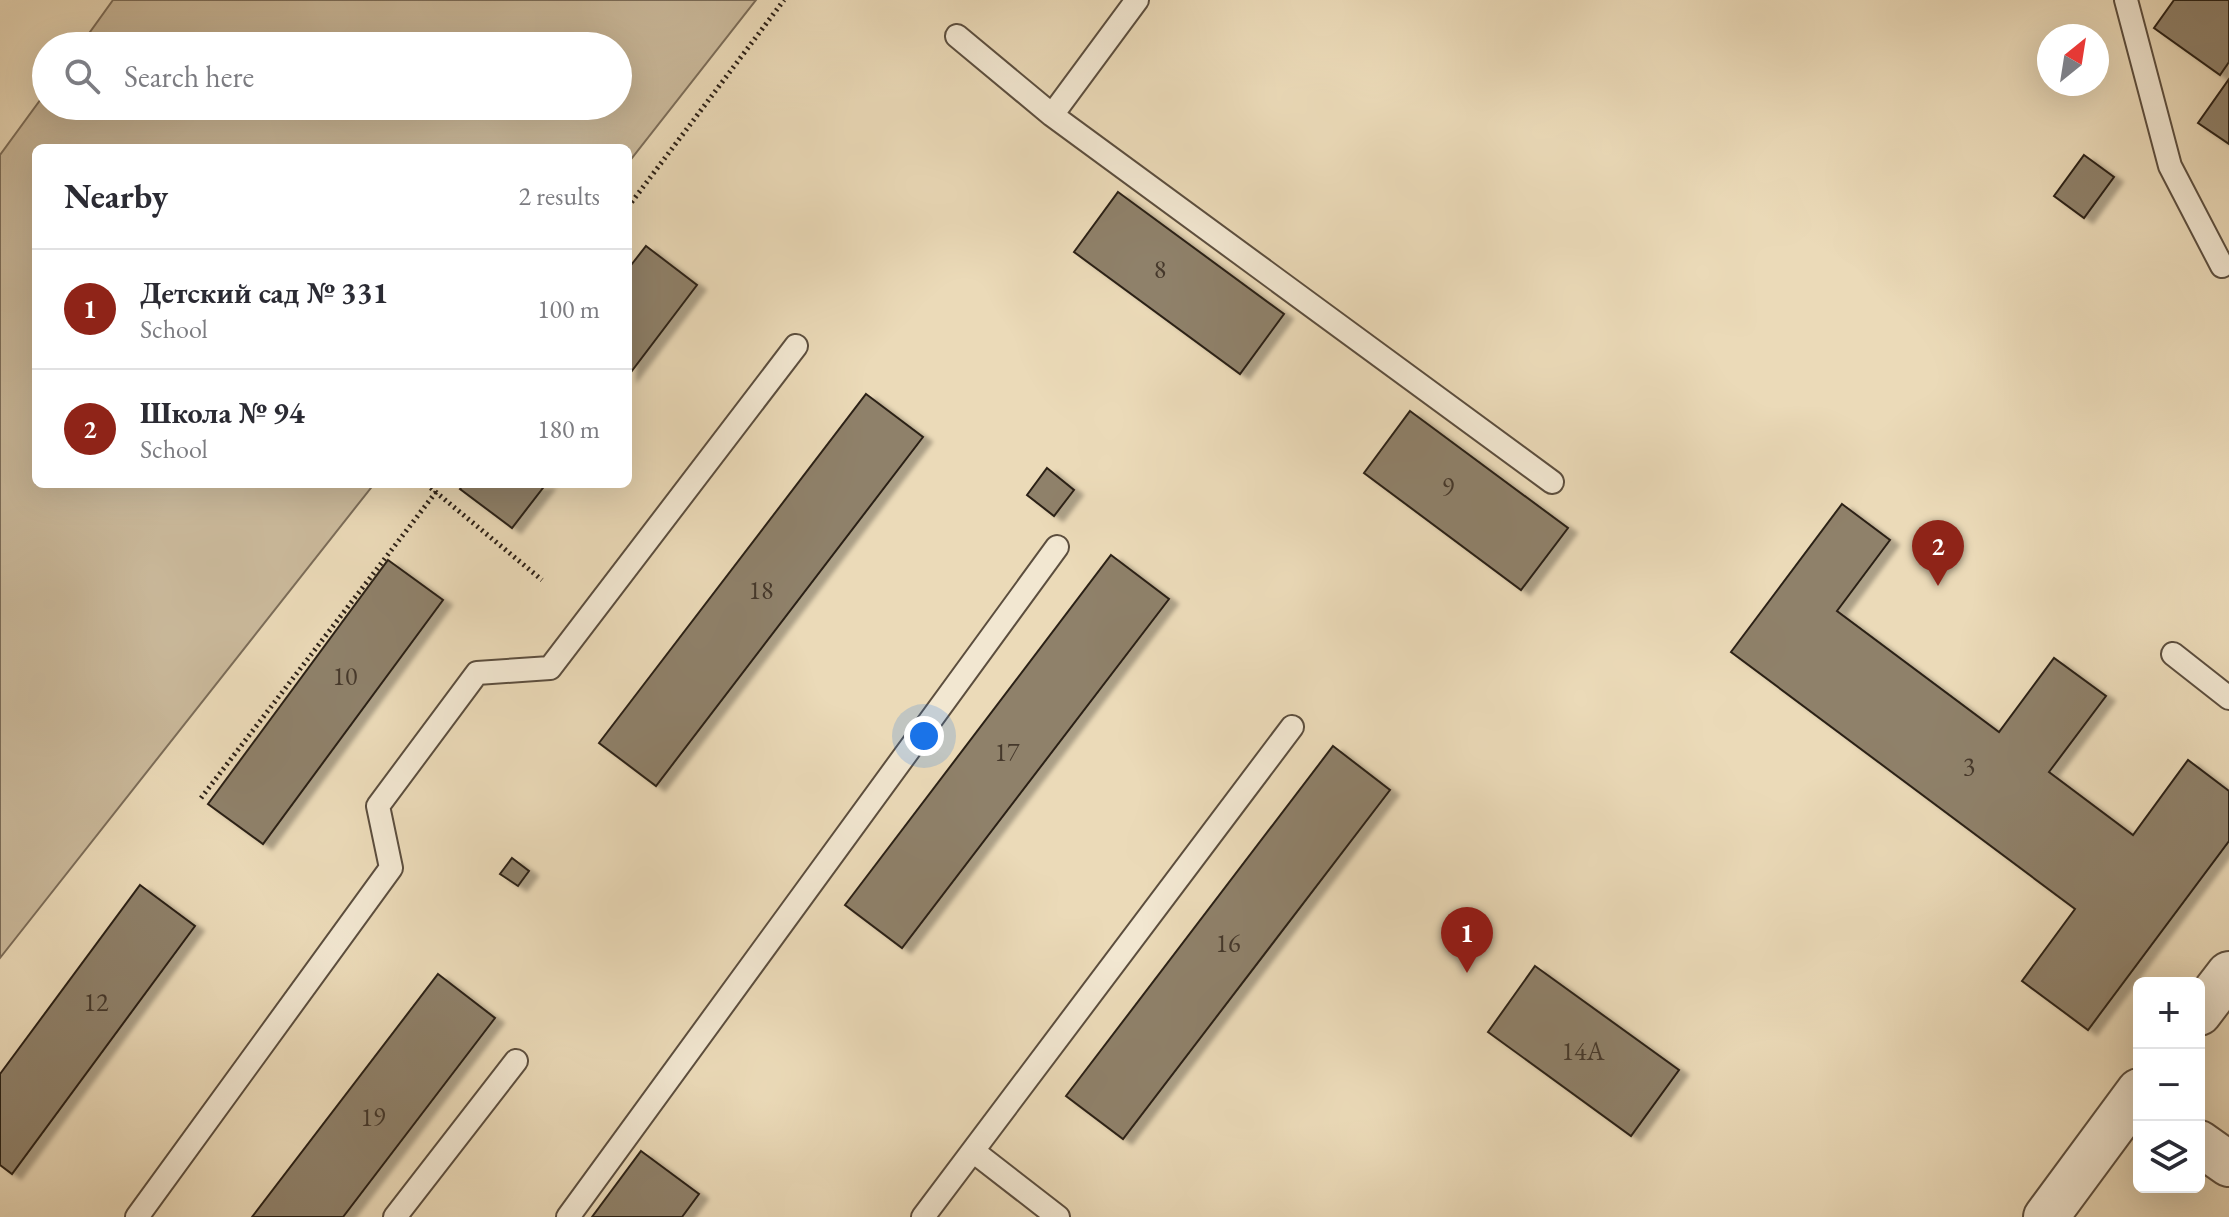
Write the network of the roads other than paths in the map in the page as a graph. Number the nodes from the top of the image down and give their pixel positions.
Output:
1 (1137, 0) edge
2 (2126, 0) edge
3 (957, 36) dead end
4 (1052, 115) junction
5 (2222, 266) dead end
6 (796, 346) dead end
7 (1552, 482) dead end
8 (1057, 547) dead end
9 (2173, 654) dead end
10 (2229, 698) edge
11 (1292, 727) dead end
12 (2229, 974) edge
13 (2205, 1005) edge
14 (516, 1061) dead end
15 (2133, 1101) edge
16 (2205, 1147) edge
17 (973, 1151) junction
18 (2229, 1164) edge
19 (137, 1217) edge
20 (395, 1217) edge
21 (568, 1217) edge
22 (923, 1217) edge
23 (1058, 1217) edge
24 (2046, 1217) edge

1 - 4 lane
2 - 5 lane
3 - 4 lane
4 - 7 lane
6 - 19 lane
8 - 21 lane
9 - 10 lane
11 - 17 lane
12 - 13 street
14 - 20 lane
15 - 24 street
16 - 18 street
17 - 22 lane
17 - 23 lane

